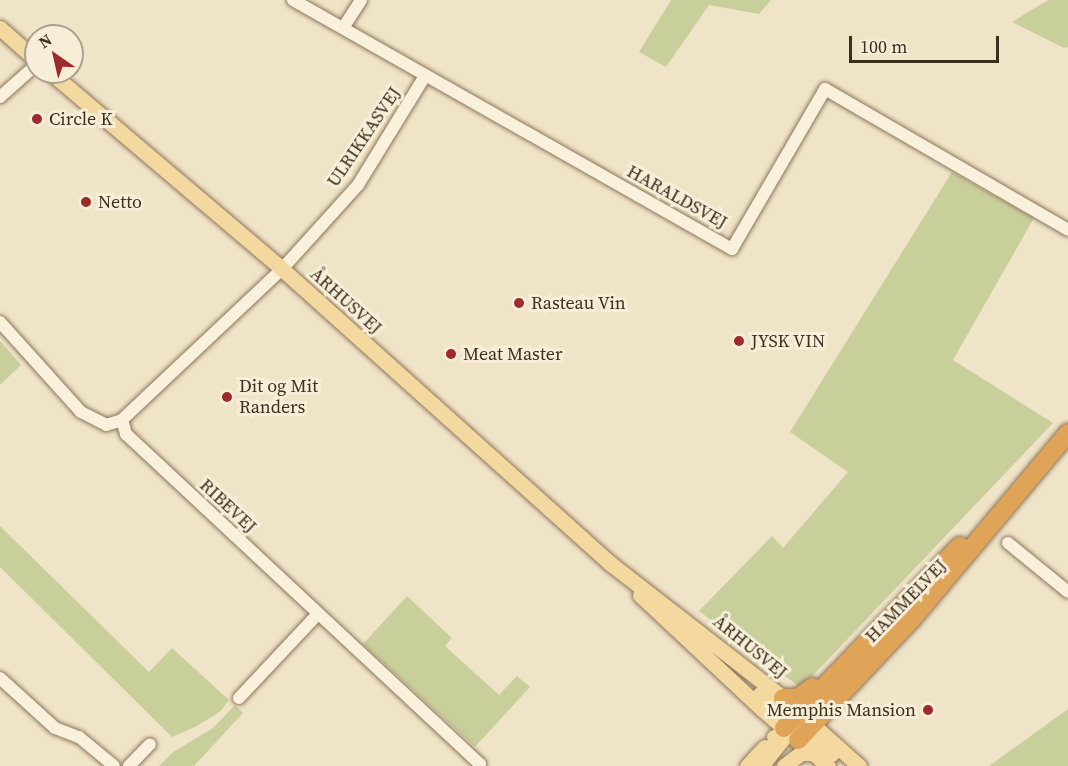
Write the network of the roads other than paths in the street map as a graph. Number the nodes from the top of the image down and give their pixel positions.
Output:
1 (293, 0) edge
2 (361, 0) edge
3 (0, 28) edge
4 (343, 28) junction
5 (24, 49) edge
6 (24, 76) edge
7 (425, 76) junction
8 (64, 84) edge
9 (0, 97) edge
10 (1068, 230) edge
11 (282, 269) junction
12 (0, 322) edge
13 (122, 420) junction
14 (1066, 435) edge
15 (1008, 543) dead end
16 (611, 564) junction
17 (1068, 592) edge
18 (318, 614) junction
19 (0, 678) edge
20 (239, 698) dead end
21 (798, 726) junction
22 (150, 744) dead end
23 (114, 766) edge
24 (129, 766) edge
25 (479, 766) edge
26 (747, 766) edge
27 (761, 766) edge
28 (772, 766) edge
29 (784, 766) edge
30 (828, 766) edge
31 (845, 766) edge
32 (859, 766) edge

1 - 4 street, HARALDSVEJ
2 - 4 street
3 - 5 main road
4 - 7 street, HARALDSVEJ
6 - 9 street
7 - 10 street, HARALDSVEJ
7 - 11 street, ULRIKKASVEJ
8 - 11 main road, ÅRHUSVEJ
11 - 13 street
11 - 16 main road, ÅRHUSVEJ
12 - 13 street
13 - 18 street, RIBEVEJ
14 - 21 highway, HAMMELVEJ
14 - 21 highway, HAMMELVEJ
15 - 17 street
16 - 21 main road, ÅRHUSVEJ
16 - 21 main road, ÅRHUSVEJ
18 - 20 street
18 - 25 street, RIBEVEJ
19 - 23 street
21 - 26 main road, HAMMELVEJ
21 - 27 main road
21 - 28 main road, HAMMELVEJ
21 - 29 main road
21 - 30 main road, ÅRHUSVEJ
21 - 31 main road
21 - 32 main road, ÅRHUSVEJ
22 - 24 street

